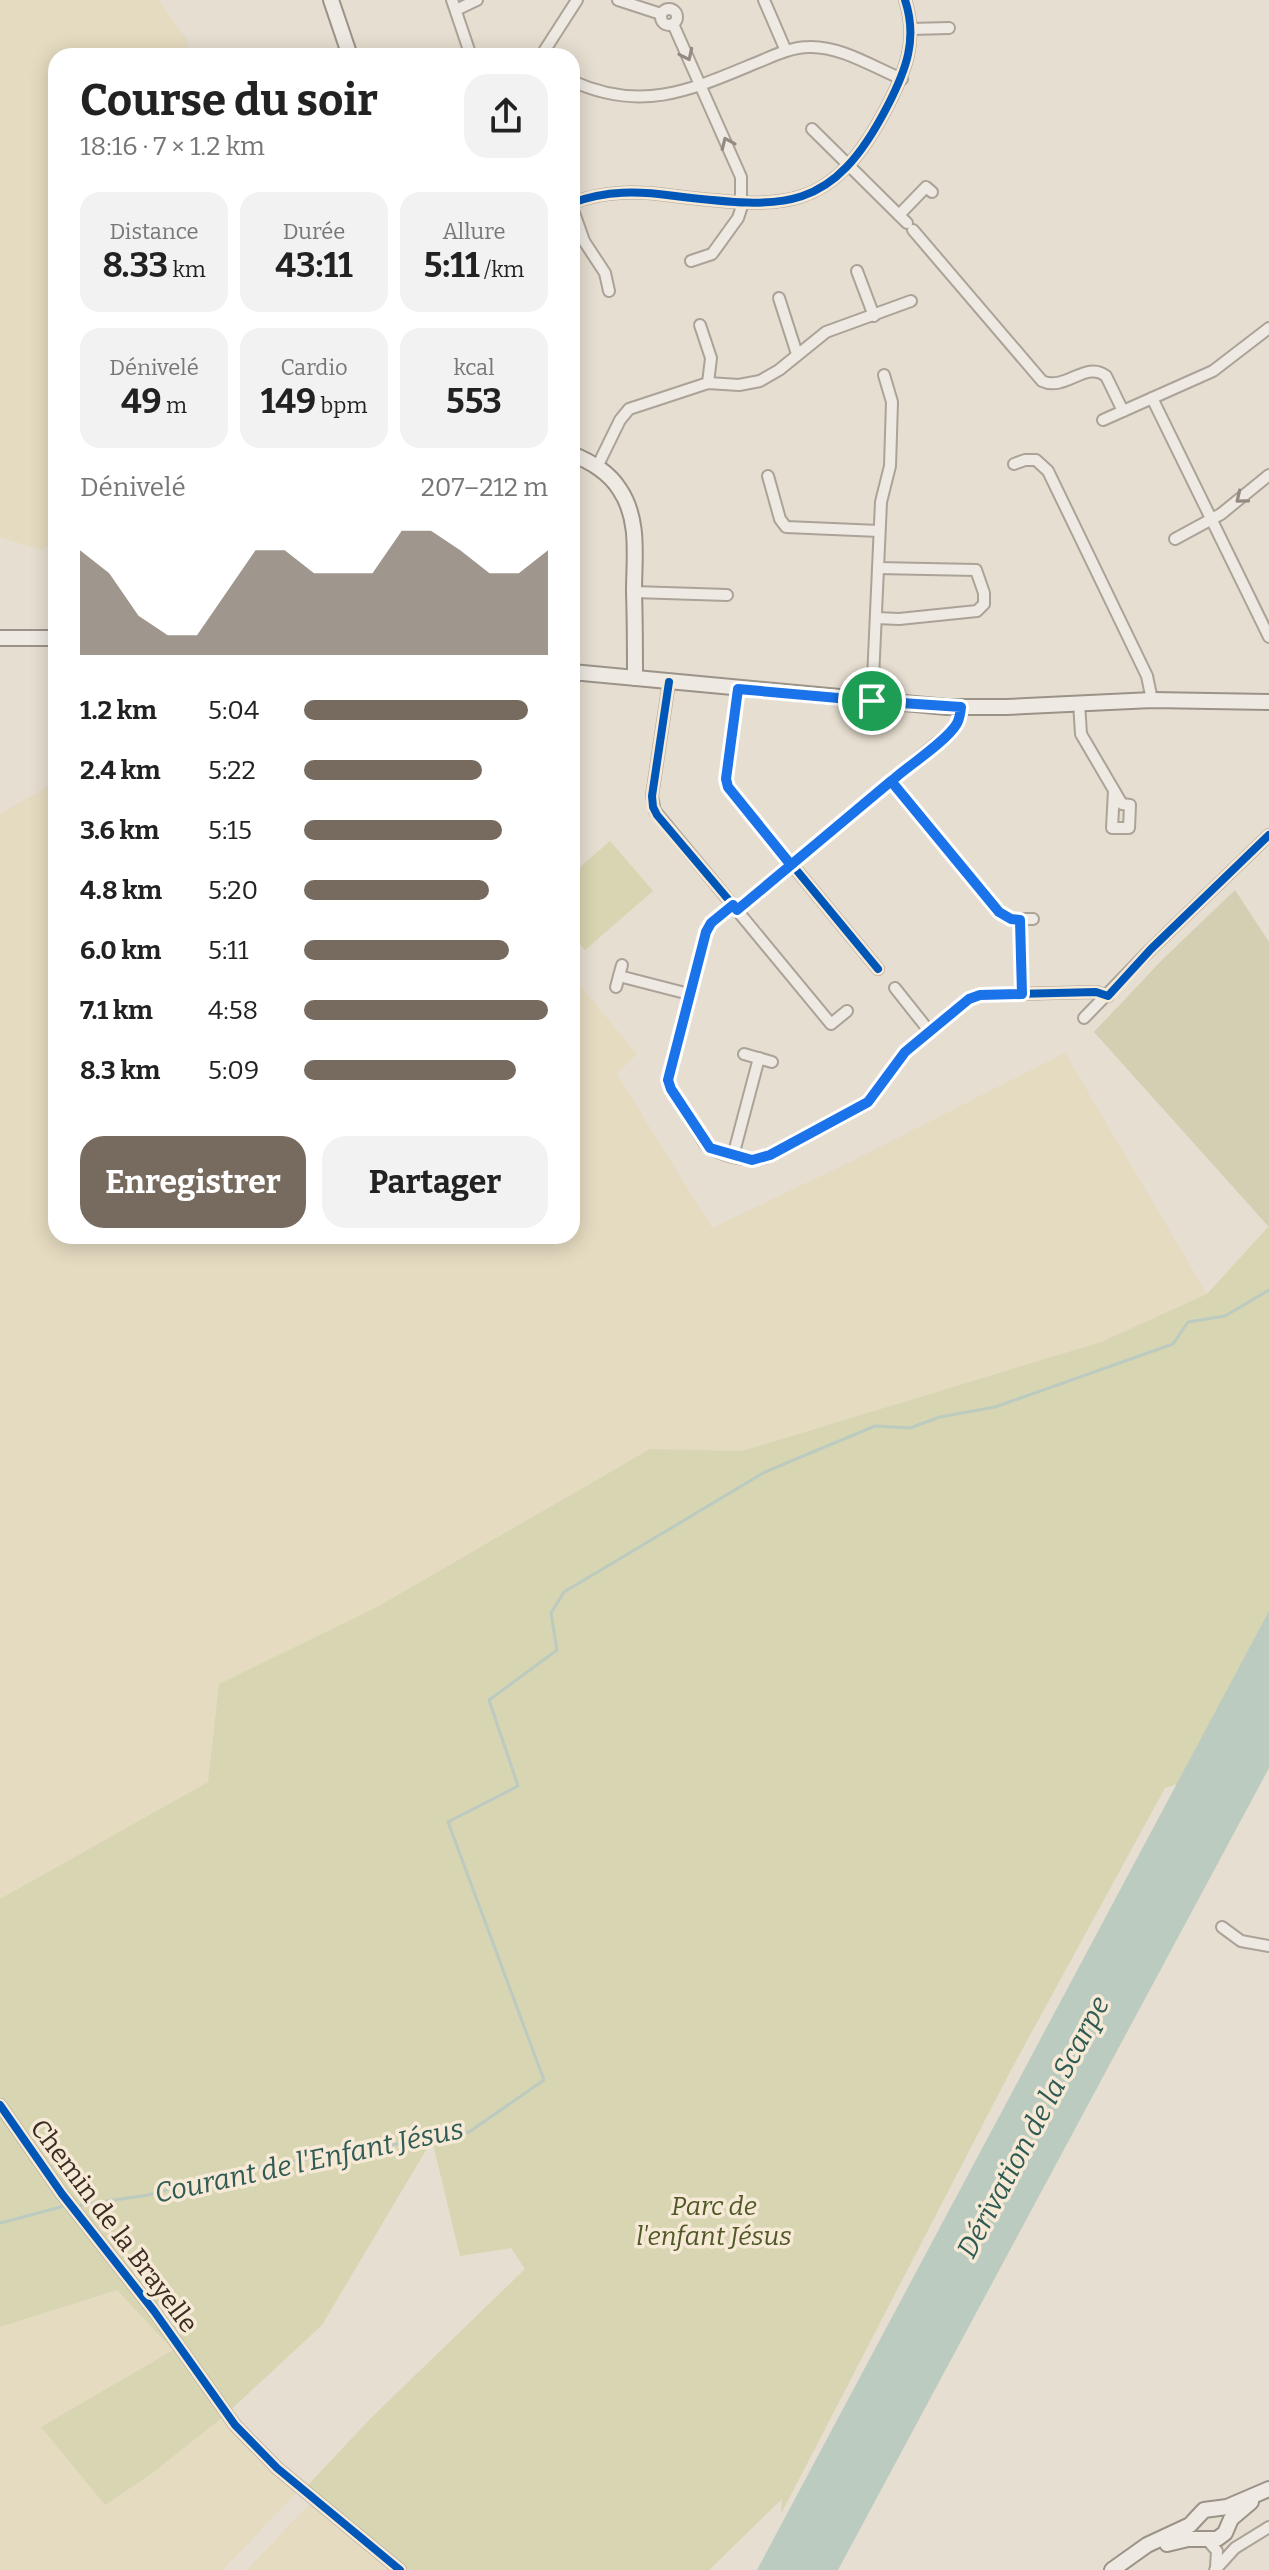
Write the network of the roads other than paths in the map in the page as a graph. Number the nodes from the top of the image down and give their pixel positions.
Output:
1 (331, 0) edge
2 (477, 0) edge
3 (577, 0) edge
4 (618, 0) edge
5 (764, 0) edge
6 (905, 0) edge
7 (454, 5) edge
8 (675, 5) edge
9 (661, 14) junction
10 (673, 24) junction
11 (949, 28) dead end
12 (911, 29) junction
13 (347, 48) edge
14 (468, 48) edge
15 (546, 48) edge
16 (786, 51) junction
17 (902, 79) junction
18 (580, 84) edge
19 (701, 86) junction
20 (812, 129) dead end
21 (849, 166) junction
22 (932, 192) dead end
23 (580, 202) edge
24 (741, 204) junction
25 (906, 223) junction
26 (580, 229) edge
27 (691, 261) dead end
28 (857, 271) dead end
29 (609, 291) dead end
30 (779, 298) dead end
31 (911, 301) dead end
32 (874, 316) junction
33 (700, 325) dead end
34 (1269, 328) edge
35 (797, 354) junction
36 (884, 375) dead end
37 (708, 383) junction
38 (1152, 398) junction
39 (1123, 411) junction
40 (1103, 420) dead end
41 (580, 458) edge
42 (1014, 464) dead end
43 (597, 467) junction
44 (1269, 475) edge
45 (768, 476) dead end
46 (1212, 520) junction
47 (879, 531) junction
48 (1175, 539) dead end
49 (878, 568) junction
50 (634, 592) junction
51 (727, 595) dead end
52 (876, 618) junction
53 (1267, 629) edge
54 (0, 638) edge
55 (48, 638) edge
56 (580, 673) edge
57 (635, 678) junction
58 (669, 682) junction
59 (738, 689) junction
60 (1152, 700) junction
61 (872, 701) junction
62 (1269, 702) edge
63 (1079, 703) junction
64 (961, 707) junction
65 (891, 781) junction
66 (1114, 790) dead end
67 (1269, 835) edge
68 (791, 865) junction
69 (735, 907) junction
70 (1033, 919) dead end
71 (1020, 920) junction
72 (878, 969) dead end
73 (619, 976) dead end
74 (895, 988) dead end
75 (689, 994) junction
76 (1022, 994) junction
77 (1108, 996) junction
78 (847, 1011) dead end
79 (1084, 1018) dead end
80 (930, 1032) junction
81 (744, 1054) dead end
82 (759, 1058) junction
83 (772, 1062) dead end
84 (733, 1156) junction
85 (1222, 1927) dead end
86 (1269, 1946) edge
87 (0, 2105) edge
88 (1269, 2490) edge
89 (1214, 2508) junction
90 (1194, 2521) junction
91 (1269, 2527) edge
92 (1226, 2528) junction
93 (1206, 2540) junction
94 (1246, 2541) junction
95 (400, 2570) edge
96 (1112, 2570) edge
97 (1126, 2570) edge
98 (1215, 2570) edge

1 - 13 main road
2 - 7 street
3 - 15 street
4 - 9 street
5 - 16 street
6 - 12 street
7 - 14 street
8 - 9 street
8 - 10 street
9 - 10 street
10 -> 19 street
11 - 12 street
12 - 17 street
16 - 17 street
16 - 19 street
17 - 21 street
18 - 19 street
24 -> 19 street
20 - 21 street
21 - 24 street
21 - 25 street
22 - 25 street
23 - 24 street
24 - 27 street
25 - 39 street
26 - 29 street
28 - 32 street
30 - 35 street
31 - 32 street
32 - 35 street
33 - 37 street
34 - 38 street
35 - 37 street
36 - 47 street
37 - 43 street
38 - 39 street
38 - 46 street
39 - 40 street
41 - 43 main road
42 - 60 street
43 - 50 main road
44 -> 46 street
45 - 47 street
46 - 48 street
46 - 53 street
47 - 49 street
49 - 52 street
49 - 52 street
50 - 51 street
50 - 57 main road
52 - 61 street
54 - 55 main road
56 - 57 main road
57 - 58 main road
58 - 59 main road
58 - 69 street
59 - 61 main road
59 - 68 street
60 - 62 main road
60 - 63 main road
61 - 64 main road
63 - 64 main road
63 - 66 street
64 - 65 street
65 - 68 street
65 - 71 street
67 - 77 street
68 - 69 street
68 - 72 street
69 - 75 street
69 - 78 street
70 - 71 street
71 - 76 street
73 - 75 street
74 - 80 street
75 - 84 street
76 - 77 street
76 - 80 street
77 - 79 street
80 - 84 street
81 - 82 street
82 - 83 street
82 - 84 street
85 - 86 street
87 - 95 street, Chemin de la Brayelle
88 - 89 main road
88 - 92 main road
89 - 90 main road
89 - 92 main road
90 - 93 main road
90 - 96 main road
91 - 94 street
92 - 93 main road
92 - 94 street
93 - 97 main road
93 - 98 street
94 - 98 street

